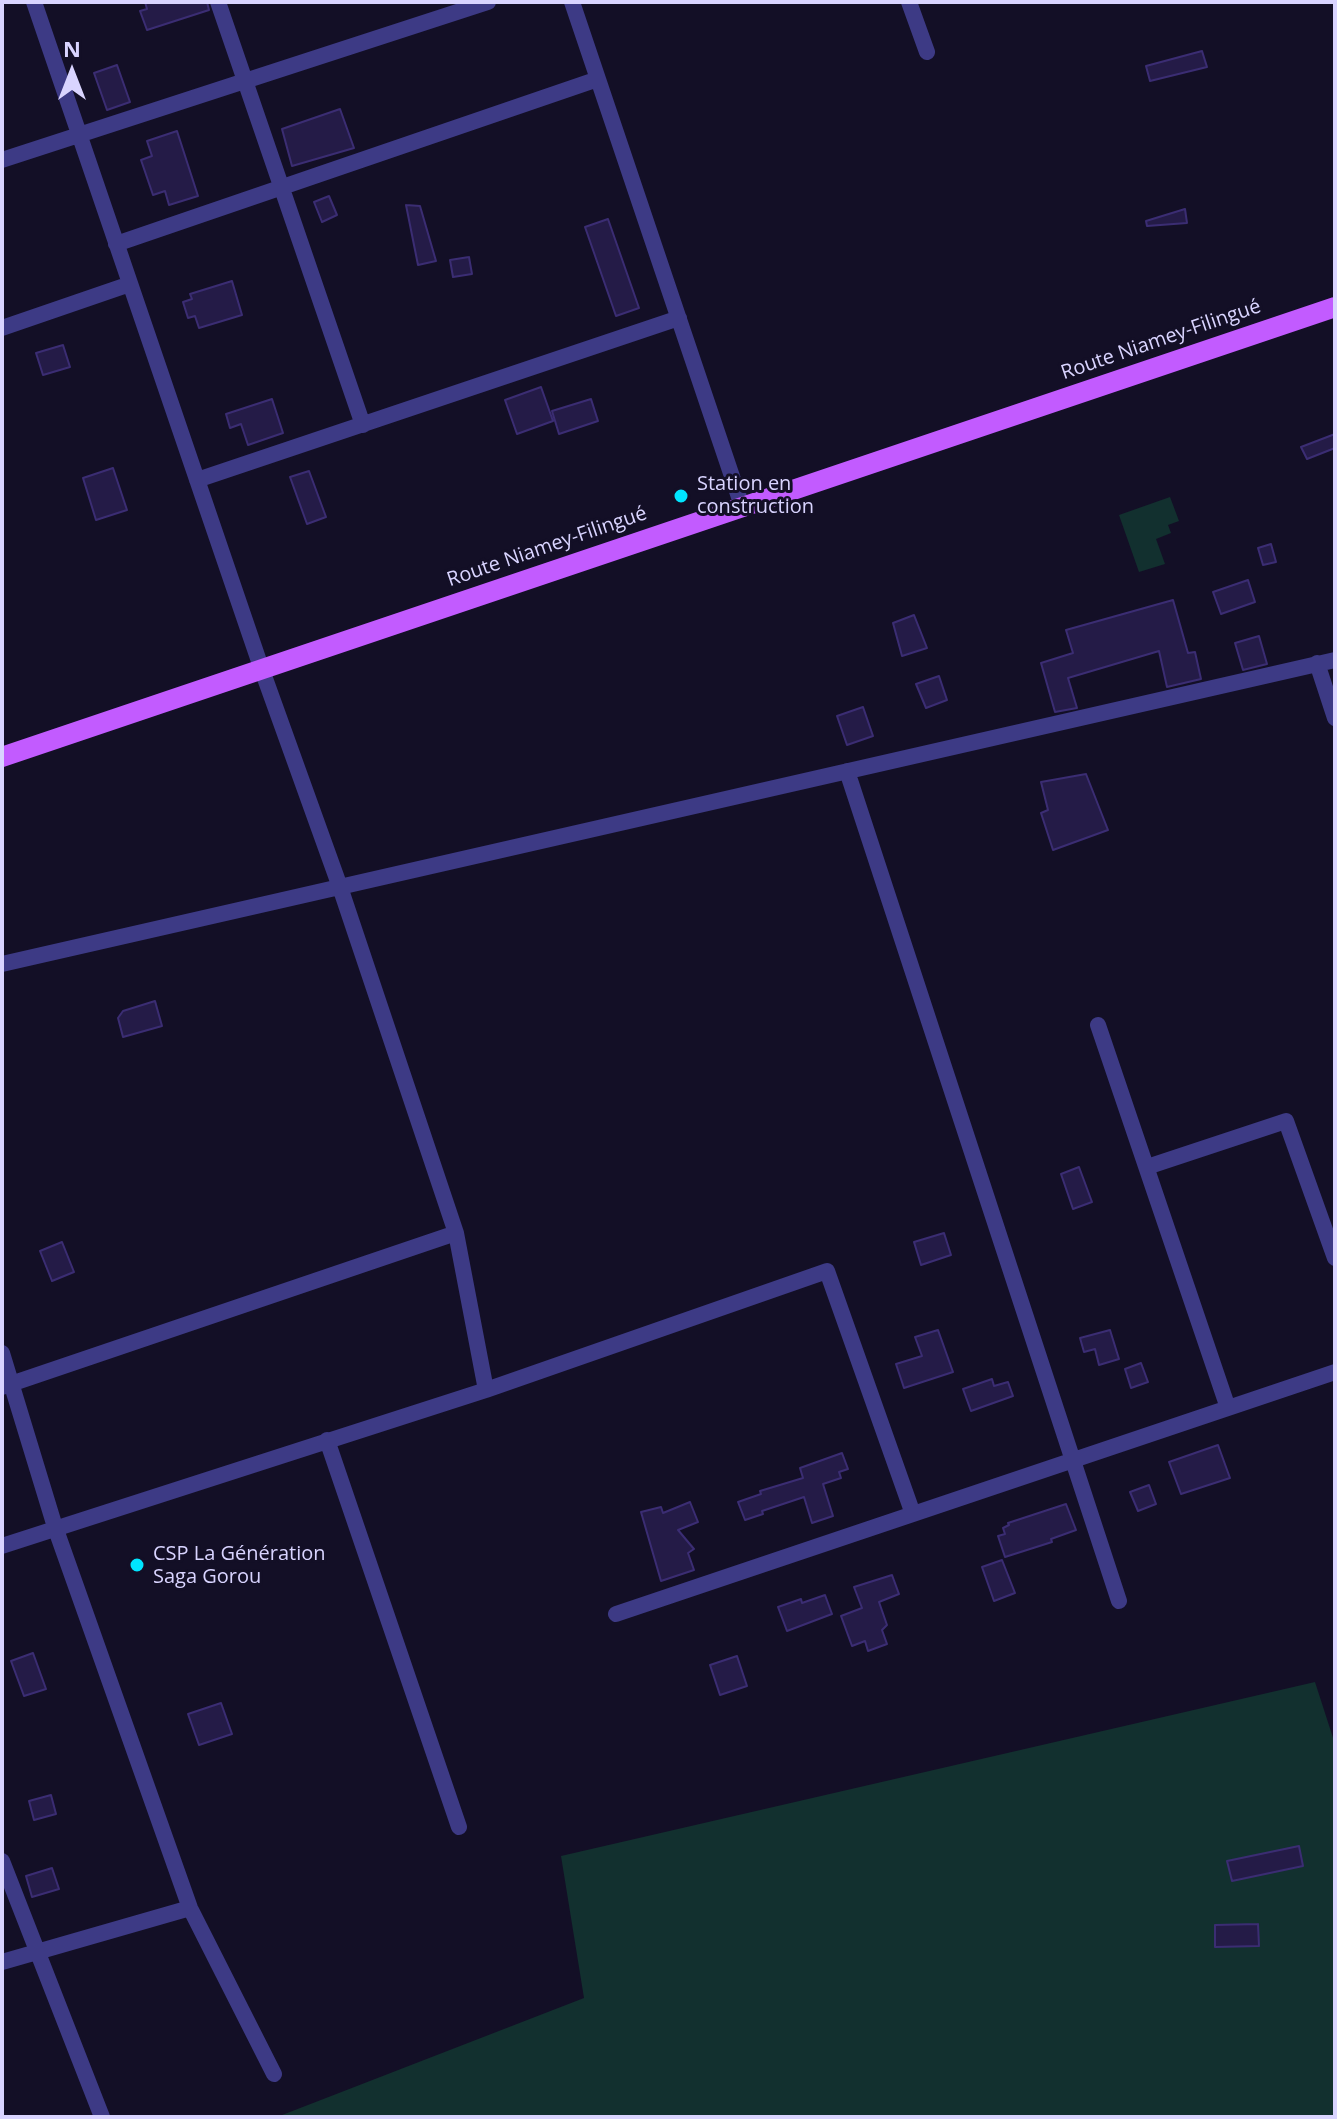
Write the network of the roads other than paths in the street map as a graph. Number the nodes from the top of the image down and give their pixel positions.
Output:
1 (34, 2) edge
2 (218, 2) edge
3 (488, 2) edge
4 (572, 2) edge
5 (909, 2) edge
6 (927, 52) dead end
7 (598, 79) junction
8 (246, 81) junction
9 (79, 135) junction
10 (2, 160) edge
11 (282, 188) junction
12 (116, 244) junction
13 (130, 284) junction
14 (1335, 307) edge
15 (679, 318) junction
16 (2, 328) edge
17 (363, 425) junction
18 (197, 480) junction
19 (742, 506) junction
20 (1335, 660) edge
21 (1317, 663) junction
22 (262, 670) junction
23 (1335, 718) edge
24 (2, 757) edge
25 (847, 771) junction
26 (340, 887) junction
27 (2, 964) edge
28 (1098, 1025) dead end
29 (1147, 1167) junction
30 (456, 1233) junction
31 (1335, 1258) edge
32 (2, 1353) edge
33 (1335, 1372) edge
34 (7, 1386) edge
35 (486, 1390) junction
36 (1228, 1408) junction
37 (327, 1440) junction
38 (1073, 1460) junction
39 (913, 1514) junction
40 (55, 1527) junction
41 (2, 1546) edge
42 (1119, 1601) dead end
43 (616, 1614) dead end
44 (459, 1827) dead end
45 (2, 1861) edge
46 (190, 1908) junction
47 (36, 1951) junction
48 (2, 1962) edge
49 (274, 2074) dead end
50 (102, 2117) edge

1 - 9 street
2 - 8 street
3 - 8 street
4 - 7 street
5 - 6 street
7 - 11 street
7 - 15 street
8 - 9 street
8 - 11 street
9 - 10 street
9 - 12 street
11 - 12 street
11 - 17 street
12 - 13 street
13 - 16 street
13 - 18 street
14 - 19 main road, Route Niamey-Filingué
15 - 17 street
15 - 19 street
17 - 18 street
18 - 22 street
19 - 22 main road, Route Niamey-Filingué
20 - 21 street
21 - 23 street
21 - 25 street
22 - 24 main road, Route Niamey-Filingué
22 - 26 street
25 - 26 street
25 - 38 street
26 - 27 street
26 - 30 street
28 - 29 street
29 - 31 street
29 - 36 street
30 - 34 street
30 - 35 street
32 - 34 street
33 - 36 street
34 - 40 street
35 - 37 street
35 - 39 street
36 - 38 street
37 - 40 street
37 - 44 street
38 - 39 street
38 - 42 street
39 - 43 street
40 - 41 street
40 - 46 street
45 - 47 street
46 - 47 street
46 - 49 street
47 - 48 street
47 - 50 street

